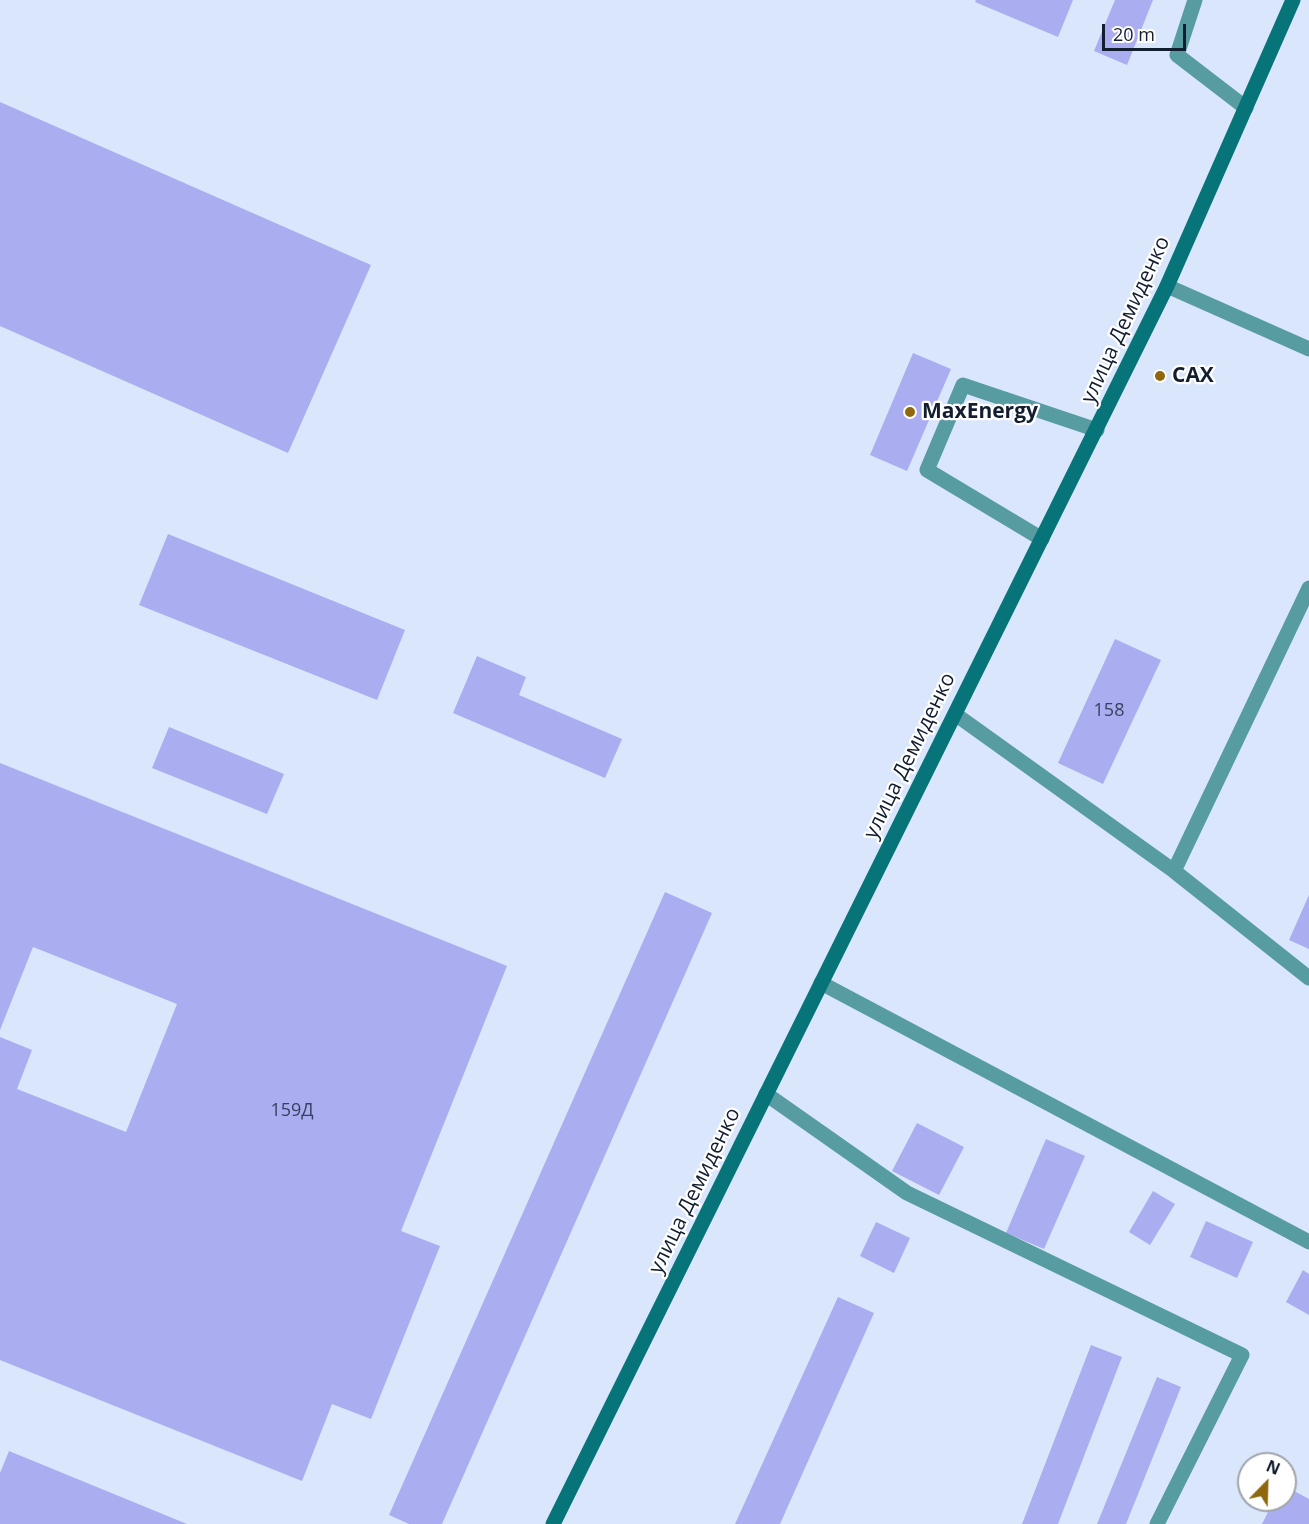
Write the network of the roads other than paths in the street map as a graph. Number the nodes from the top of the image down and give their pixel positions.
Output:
1 (1195, 0) edge
2 (1293, 0) edge
3 (1245, 108) junction
4 (1167, 286) junction
5 (1309, 350) edge
6 (1097, 430) junction
7 (1042, 539) junction
8 (1309, 588) edge
9 (955, 714) junction
10 (1174, 871) junction
11 (1309, 978) edge
12 (821, 984) junction
13 (766, 1094) junction
14 (1309, 1242) edge
15 (553, 1524) edge
16 (1157, 1524) edge

1 - 3 street
2 - 3 main road, улица Демиденко
3 - 4 main road, улица Демиденко
4 - 5 street
4 - 6 main road, улица Демиденко
6 - 7 main road, улица Демиденко
6 - 7 street
7 - 9 main road, улица Демиденко
8 - 10 street
9 - 10 street
9 - 12 main road, улица Демиденко
10 - 11 street
12 - 13 main road, улица Демиденко
12 - 14 street
13 - 15 main road, улица Демиденко
13 - 16 street

